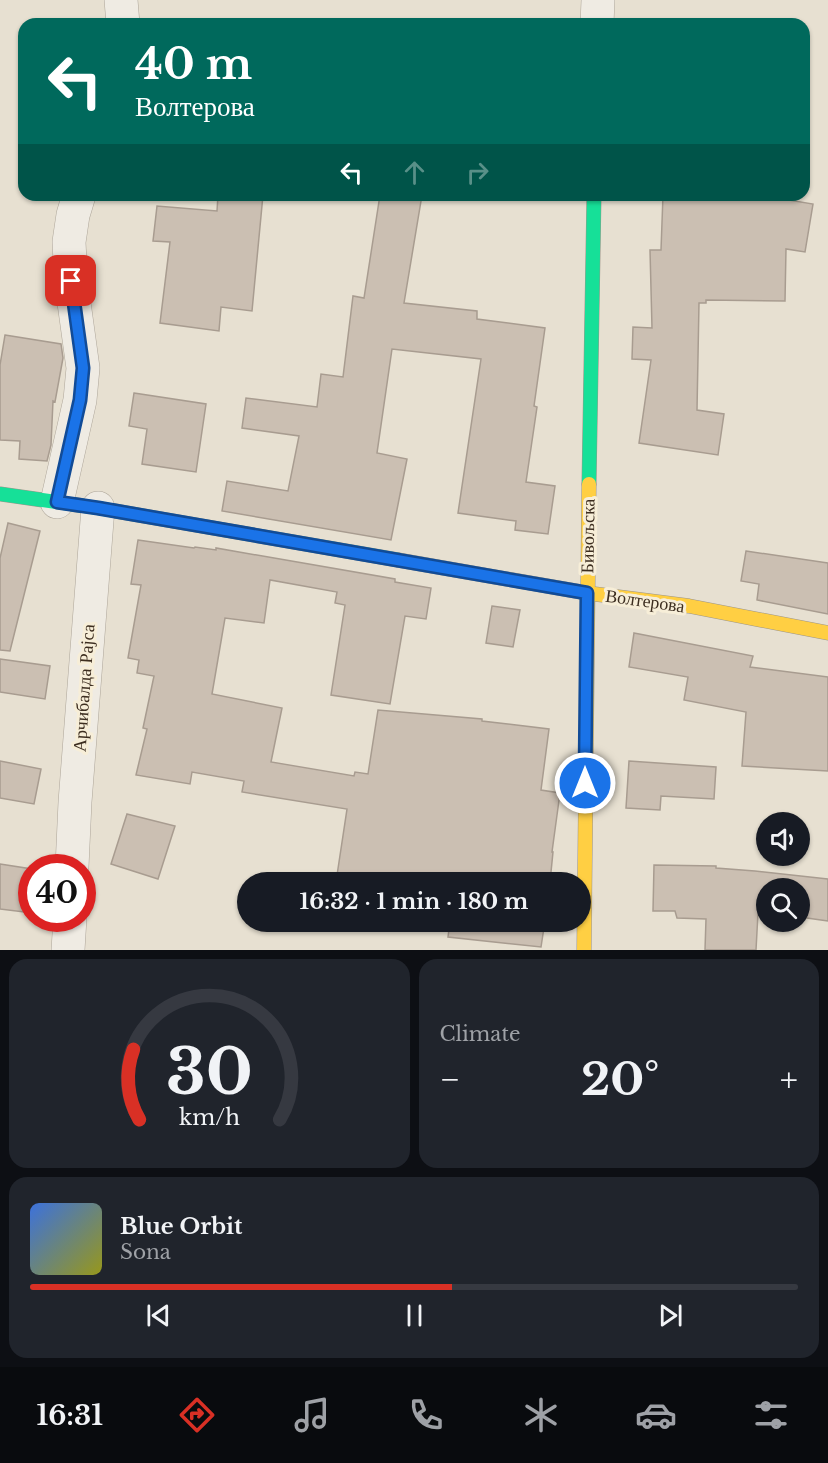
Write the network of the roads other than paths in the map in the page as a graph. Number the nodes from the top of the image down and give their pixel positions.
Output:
1 (121, 0) edge
2 (598, 0) edge
3 (122, 18) edge
4 (597, 18) edge
5 (77, 201) edge
6 (594, 201) edge
7 (0, 494) edge
8 (57, 502) junction
9 (98, 508) junction
10 (587, 593) junction
11 (828, 633) edge
12 (73, 854) edge
13 (69, 932) edge
14 (68, 950) edge
15 (584, 950) edge

1 - 3 street
2 - 4 street
5 - 8 street
6 - 10 street, Бивољска
7 - 8 street, Волтерова
8 - 9 street, Волтерова
9 - 10 street, Волтерова
9 - 12 street, Арчибалда Рајса
10 - 11 street, Волтерова
10 - 15 street, Бивољска
13 - 14 street

